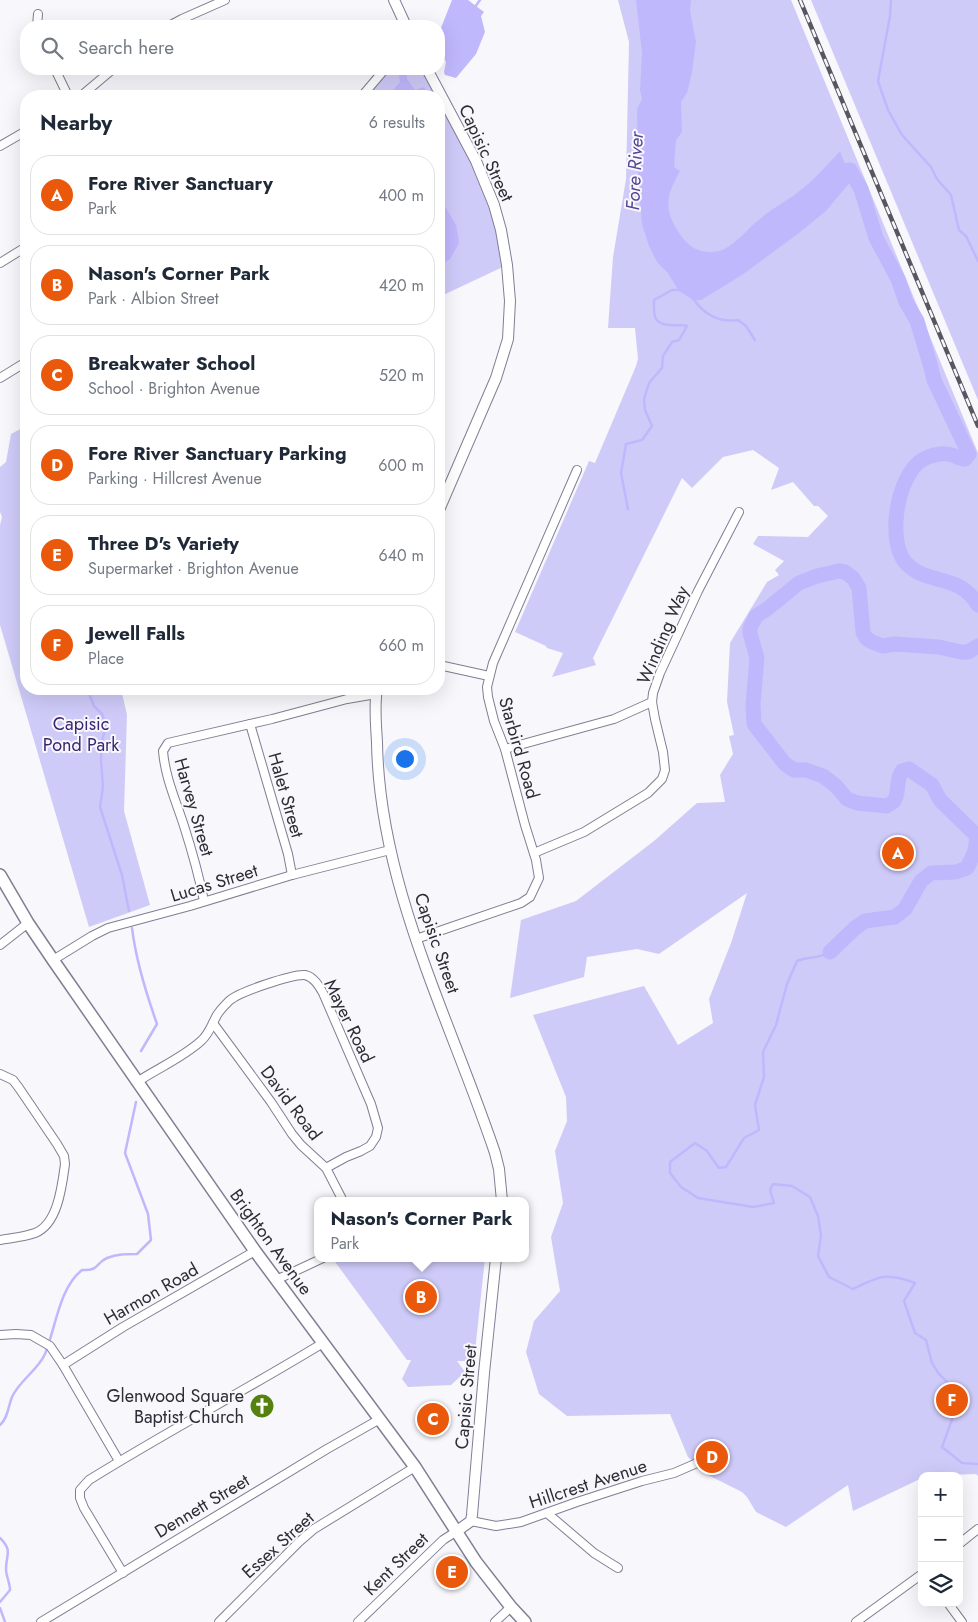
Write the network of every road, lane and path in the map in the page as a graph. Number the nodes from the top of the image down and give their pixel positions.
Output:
1 (225, 0) edge
2 (394, 0) edge
3 (38, 14) dead end
4 (38, 20) edge
5 (179, 20) edge
6 (403, 20) edge
7 (57, 75) edge
8 (106, 75) edge
9 (380, 75) edge
10 (430, 75) edge
11 (65, 90) edge
12 (87, 90) edge
13 (367, 90) edge
14 (438, 90) edge
15 (445, 103) edge
16 (20, 134) edge
17 (0, 146) edge
18 (20, 251) edge
19 (0, 263) edge
20 (20, 365) edge
21 (1, 376) edge
22 (577, 470) dead end
23 (445, 496) edge
24 (739, 512) dead end
25 (445, 666) edge
26 (489, 676) junction
27 (364, 695) edge
28 (376, 695) edge
29 (652, 702) junction
30 (250, 724) junction
31 (505, 748) junction
32 (390, 850) junction
33 (534, 853) junction
34 (0, 875) edge
35 (292, 875) junction
36 (204, 901) junction
37 (28, 923) junction
38 (416, 939) junction
39 (0, 945) edge
40 (53, 960) junction
41 (213, 1023) junction
42 (0, 1074) edge
43 (137, 1082) junction
44 (326, 1168) junction
45 (341, 1197) edge
46 (502, 1197) edge
47 (0, 1240) edge
48 (255, 1251) junction
49 (314, 1262) edge
50 (496, 1262) edge
51 (276, 1280) junction
52 (0, 1335) edge
53 (323, 1343) junction
54 (63, 1364) junction
55 (380, 1419) junction
56 (711, 1457) dead end
57 (119, 1461) junction
58 (415, 1467) junction
59 (547, 1513) junction
60 (471, 1521) junction
61 (978, 1529) edge
62 (457, 1531) junction
63 (963, 1541) edge
64 (618, 1568) dead end
65 (123, 1573) junction
66 (918, 1577) edge
67 (510, 1607) junction
68 (951, 1607) edge
69 (41, 1622) edge
70 (218, 1622) edge
71 (358, 1622) edge
72 (495, 1622) edge
73 (525, 1622) edge
74 (856, 1622) edge
75 (962, 1622) edge

1 - 5 street
2 - 6 street
3 - 4 street
7 - 11 street
8 - 12 street
9 - 13 street
10 - 14 street, Capisic Street
15 - 23 street, Capisic Street
16 - 17 street
18 - 19 street
20 - 21 street
22 - 26 street, Starbird Road
24 - 29 street, Winding Way
25 - 26 street
26 - 31 street, Starbird Road
27 - 30 street
28 - 32 street, Capisic Street
29 - 31 street
29 - 33 street, Winding Way
30 - 35 street, Halet Street
30 - 36 street, Harvey Street
31 - 33 street, Starbird Road
32 - 35 street, Lucas Street
32 - 38 street, Capisic Street
33 - 38 street, Starbird Road
34 - 37 main road, Brighton Avenue
35 - 36 street, Lucas Street
36 - 40 street, Lucas Street
37 - 39 street
37 - 40 main road, Brighton Avenue
38 - 46 street, Capisic Street
40 - 43 main road, Brighton Avenue
41 - 43 street, Mayer Road
41 - 44 street, David Road
41 - 44 street, Mayer Road
42 - 47 street
43 - 48 main road, Brighton Avenue
44 - 45 street, David Road
48 - 51 main road, Brighton Avenue
48 - 54 street, Harmon Road
49 - 51 street
50 - 60 street, Capisic Street
51 - 53 main road, Brighton Avenue
52 - 54 street
53 - 55 main road, Brighton Avenue
53 - 57 street
54 - 57 street
55 - 58 main road, Brighton Avenue
55 - 65 street, Dennett Street
56 - 59 street, Hillcrest Avenue
57 - 65 street
58 - 62 main road, Brighton Avenue
58 - 70 street, Essex Street
59 - 60 street, Hillcrest Avenue
59 - 64 street
60 - 62 street
61 - 63 street
62 - 67 main road, Brighton Avenue
62 - 71 street, Kent Street
65 - 69 street, Dennett Street
66 - 74 street
67 - 72 street
67 - 73 main road, Brighton Avenue
68 - 75 street

